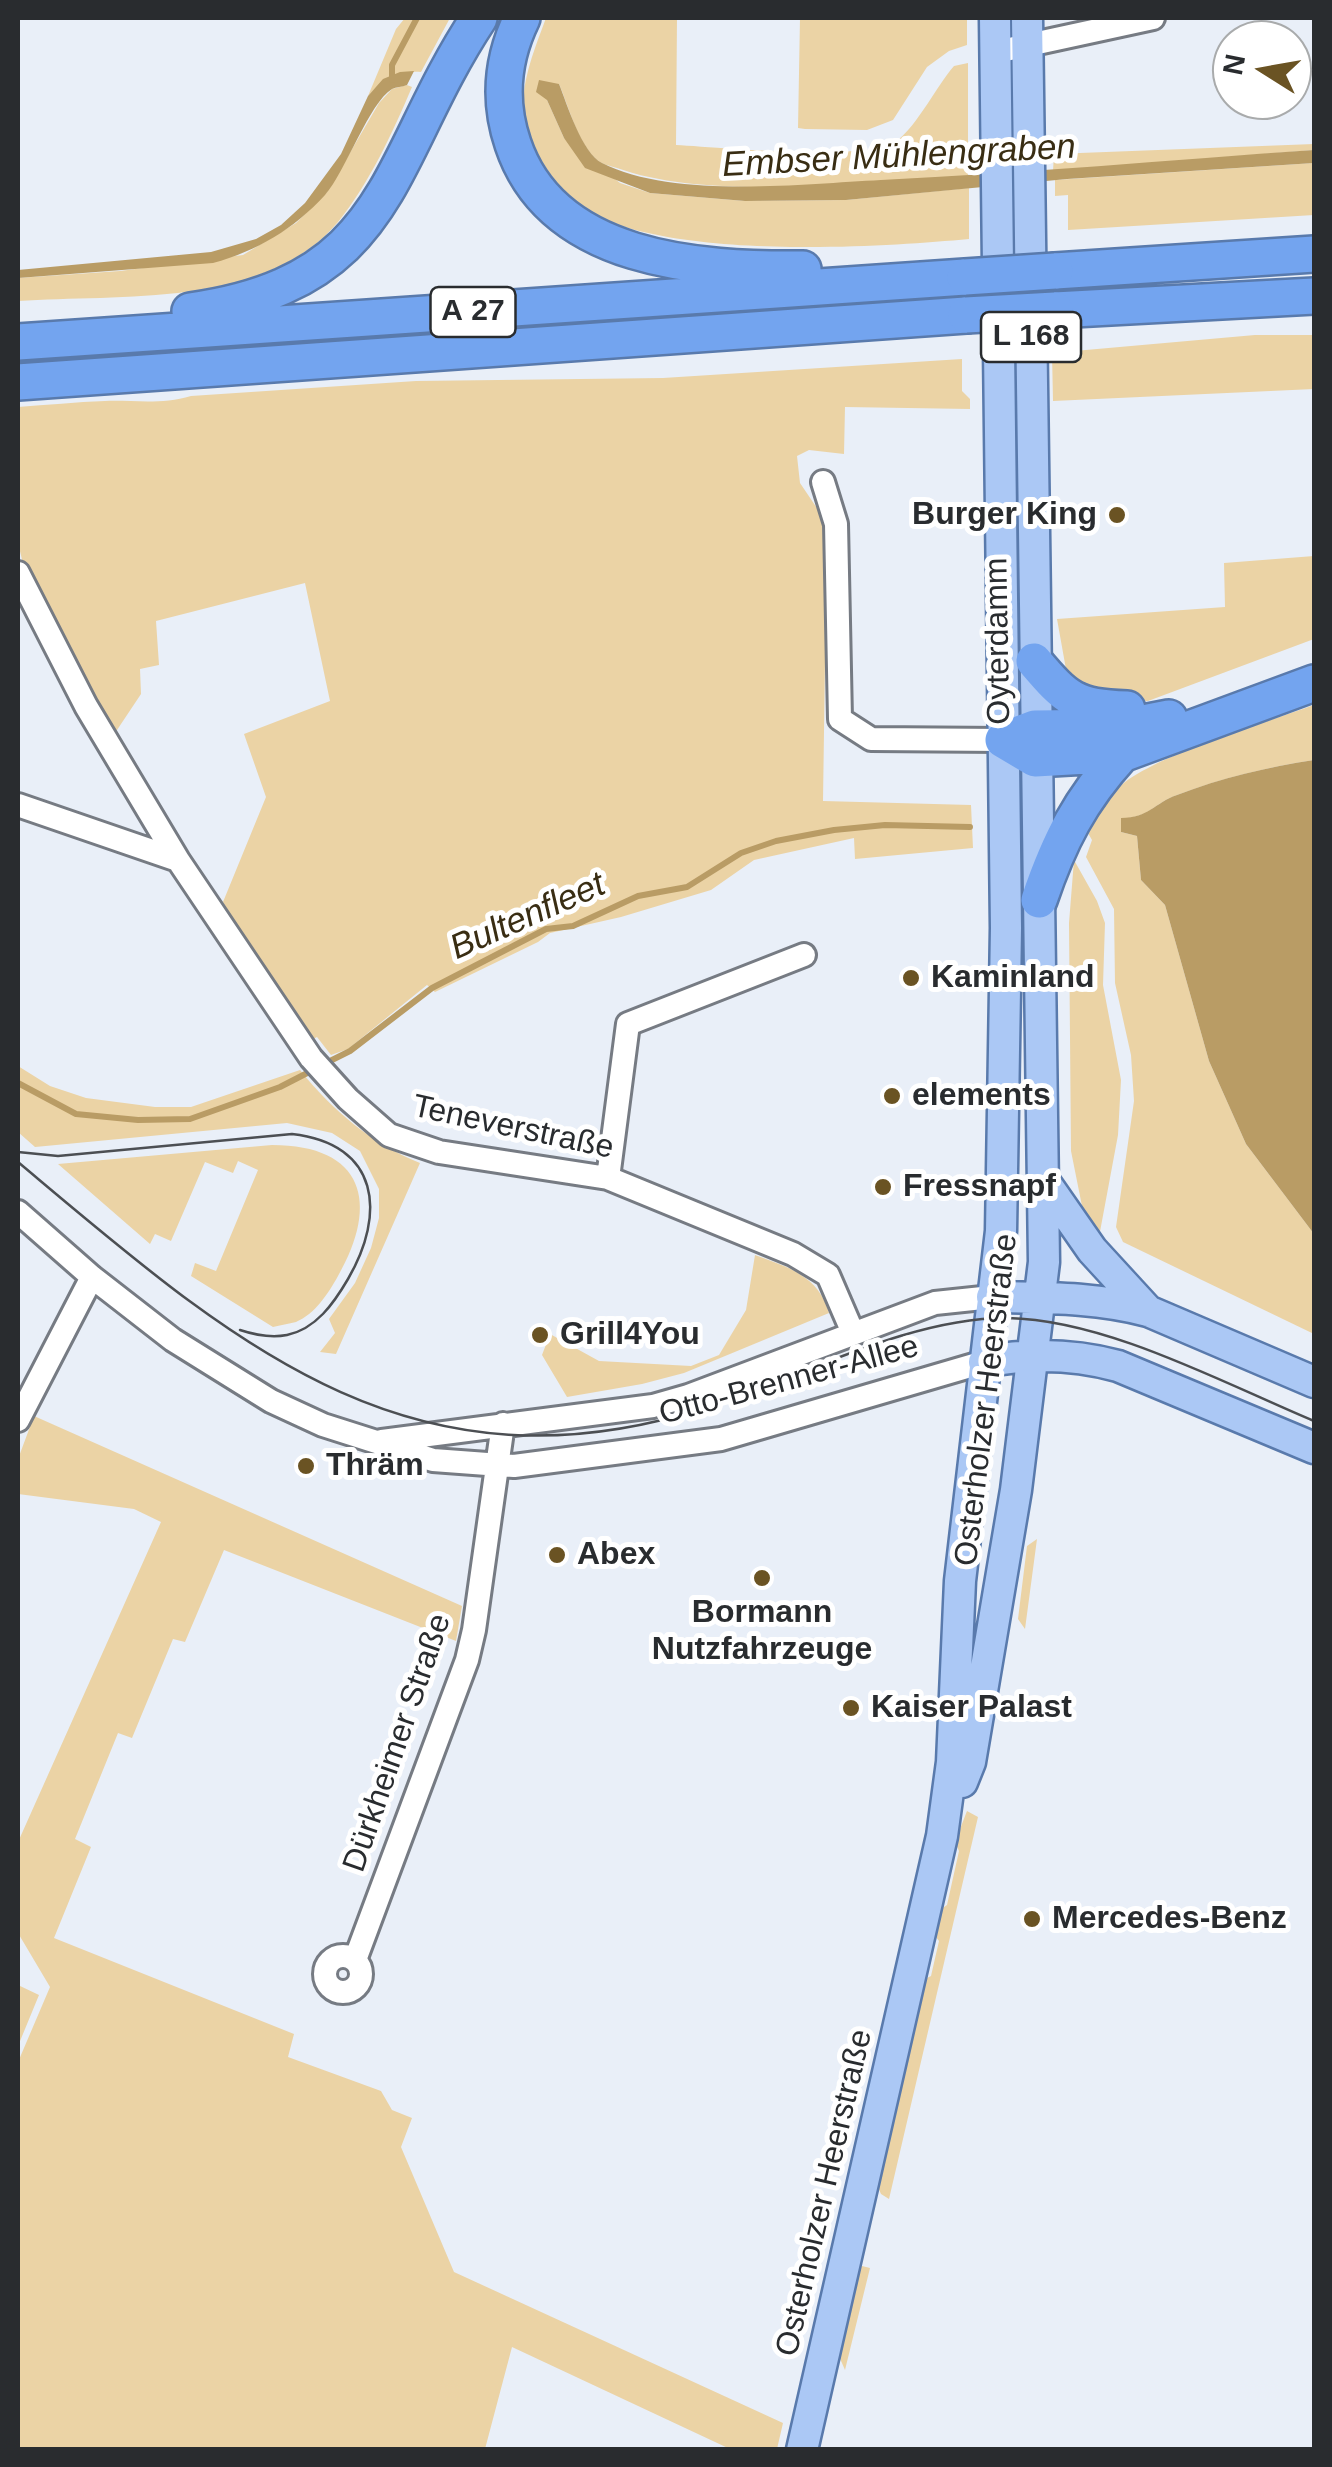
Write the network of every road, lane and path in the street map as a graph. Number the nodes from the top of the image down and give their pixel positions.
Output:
1 (479, 18) edge
2 (522, 18) edge
3 (995, 18) edge
4 (1153, 18) edge
5 (1027, 32) edge
6 (996, 52) junction
7 (1314, 254) edge
8 (886, 282) junction
9 (1314, 296) edge
10 (1182, 303) junction
11 (1314, 315) edge
12 (60, 340) junction
13 (18, 342) edge
14 (18, 382) edge
15 (823, 482) dead end
16 (18, 573) edge
17 (1034, 661) junction
18 (1314, 664) edge
19 (1314, 683) edge
20 (1217, 702) junction
21 (1024, 743) junction
22 (1122, 754) junction
23 (18, 805) edge
24 (178, 860) junction
25 (1039, 900) junction
26 (804, 955) dead end
27 (1041, 964) joint
28 (1004, 980) joint
29 (608, 1178) junction
30 (1044, 1181) junction
31 (18, 1212) edge
32 (92, 1278) junction
33 (992, 1297) junction
34 (1040, 1298) junction
35 (1148, 1311) junction
36 (853, 1333) junction
37 (1033, 1355) junction
38 (984, 1362) junction
39 (1314, 1382) edge
40 (18, 1420) edge
41 (503, 1424) junction
42 (373, 1442) junction
43 (1314, 1448) edge
44 (498, 1466) junction
45 (942, 1836) junction
46 (355, 1960) dead end
47 (802, 2450) edge

1 - 12 highway
2 - 8 highway
3 - 6 main road, Oyterdamm / L 168
4 - 5 street
5 - 6 street
5 - 17 main road, Oyterdamm / L 168
6 - 21 main road, Oyterdamm / L 168
7 - 8 highway, A 27, bridge
8 - 12 highway, A 27
9 - 10 highway, A 27
10 - 11 highway
10 - 14 highway, A 27, bridge
12 - 13 highway, A 27
15 - 21 street, Oyterdamm
16 - 24 street, Teneverstraße
17 - 20 highway
17 - 21 main road, Oyterdamm / L 168
18 - 20 highway
19 - 22 highway
20 - 21 highway
21 - 22 highway
21 - 25 main road, Oyterdamm / L 168
21 - 28 main road, Oyterdamm / L 168
22 - 25 highway
23 - 24 street
24 - 29 street, Teneverstraße
25 - 27 main road, Oyterdamm / L 168
26 - 29 street
27 - 30 main road, Osterholzer Heerstraße
28 - 33 main road, Osterholzer Heerstraße
29 - 36 street, Teneverstraße
30 - 34 main road, Osterholzer Heerstraße
30 - 35 main road
31 - 32 street, Otto-Brenner-Allee
32 - 40 street
32 - 42 street, Otto-Brenner-Allee
33 - 34 main road
33 - 36 street, Otto-Brenner-Allee
33 - 38 main road, Osterholzer Heerstraße
34 - 35 main road
34 - 37 main road, Osterholzer Heerstraße
35 - 39 main road
36 - 41 street, Otto-Brenner-Allee
37 - 38 main road
37 - 43 main road
37 - 45 main road, Osterholzer Heerstraße
38 - 44 street, Otto-Brenner-Allee
38 - 45 main road, Osterholzer Heerstraße
41 - 42 street, Otto-Brenner-Allee
41 - 44 street, Dürkheimer Straße
42 - 44 street, Otto-Brenner-Allee
44 - 46 street, Dürkheimer Straße
45 - 47 main road, Osterholzer Heerstraße

